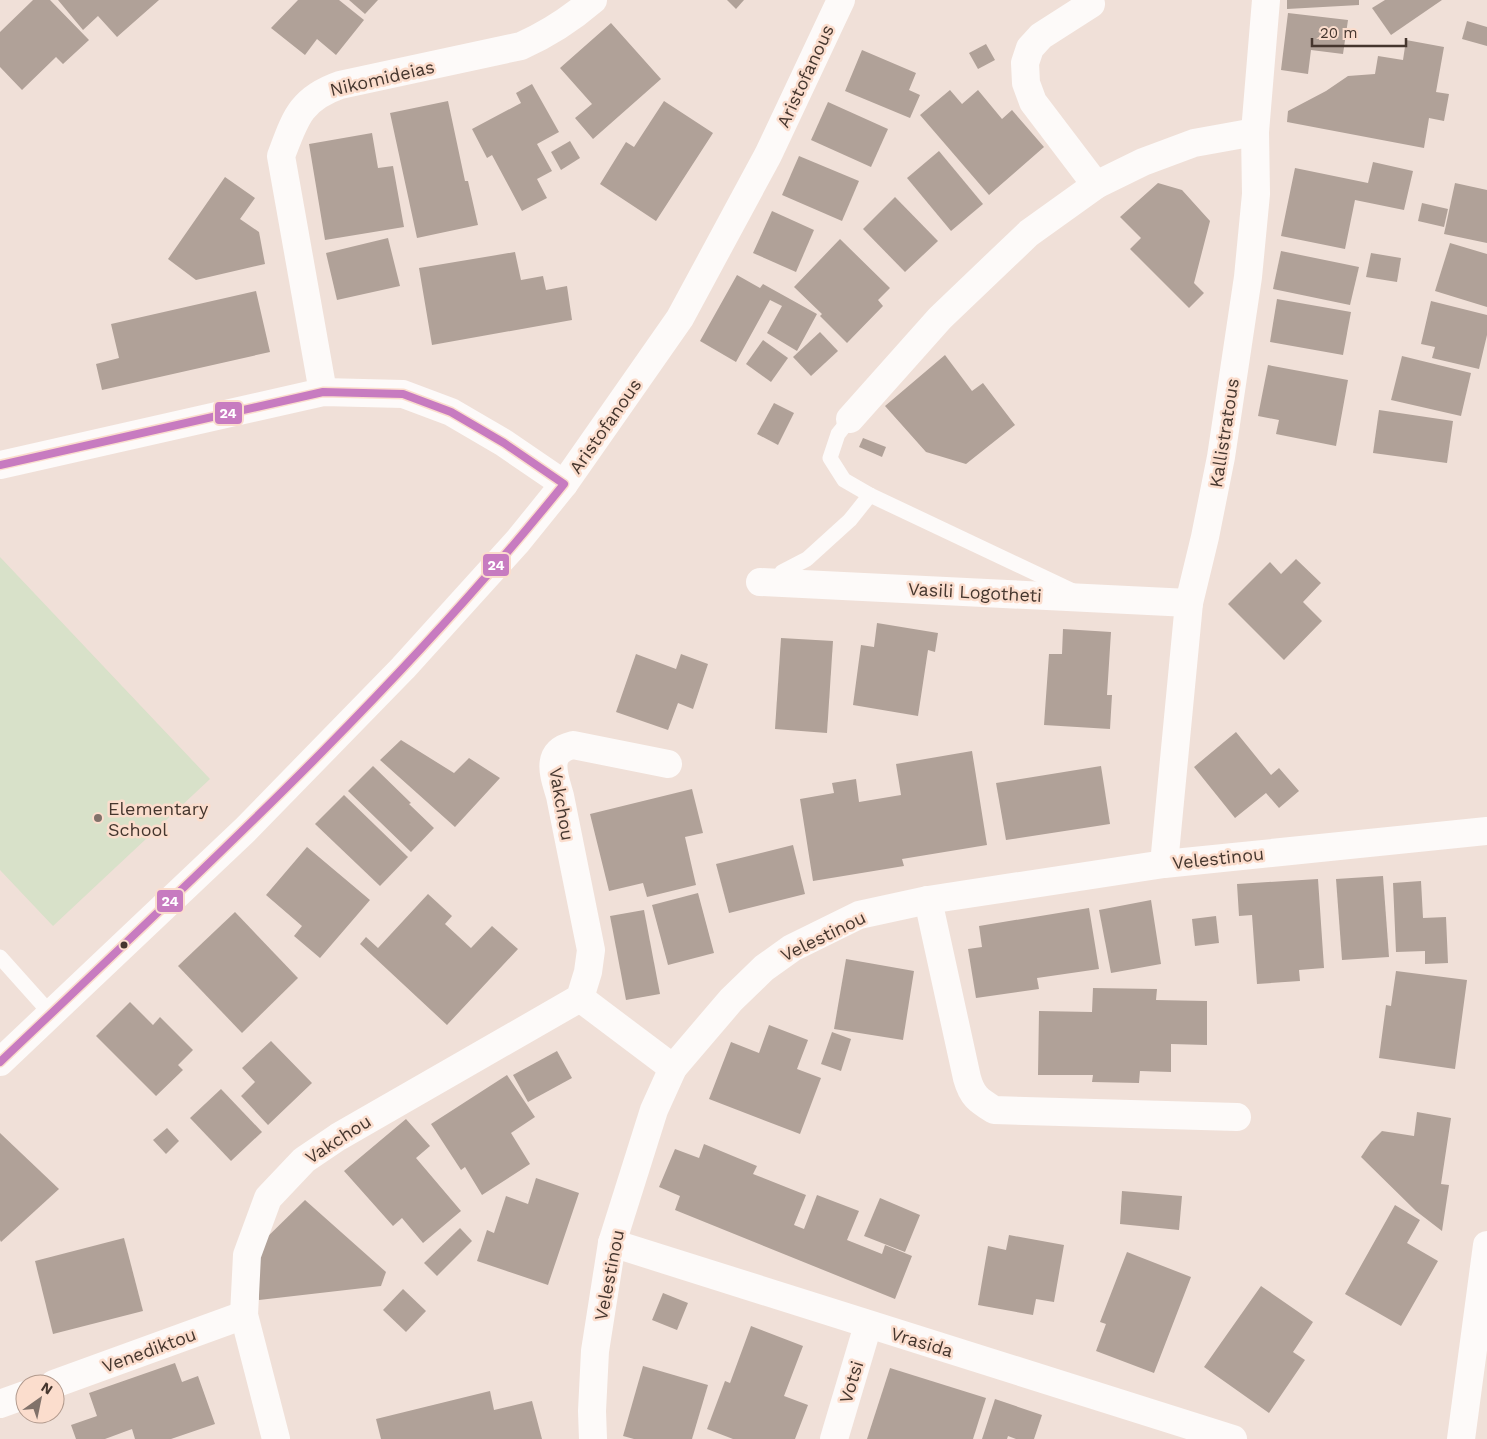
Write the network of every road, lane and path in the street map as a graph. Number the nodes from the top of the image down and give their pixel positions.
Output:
1 (593, 0) edge
2 (841, 0) edge
3 (1266, 0) edge
4 (1091, 4) dead end
5 (1255, 132) junction
6 (1096, 185) junction
7 (323, 392) junction
8 (850, 418) joint
9 (0, 465) edge
10 (564, 484) junction
11 (870, 496) junction
12 (771, 582) joint
13 (1085, 598) junction
14 (1189, 602) junction
15 (668, 764) dead end
16 (1487, 831) edge
17 (1164, 864) junction
18 (928, 900) junction
19 (0, 956) edge
20 (580, 998) junction
21 (51, 1014) junction
22 (0, 1062) edge
23 (673, 1068) junction
24 (1237, 1117) dead end
25 (612, 1243) junction
26 (1487, 1245) edge
27 (244, 1315) junction
28 (868, 1325) junction
29 (1480, 1344) edge
30 (65, 1380) edge
31 (15, 1398) edge
32 (0, 1404) edge
33 (276, 1439) edge
34 (594, 1439) edge
35 (834, 1439) edge
36 (1233, 1439) edge
37 (1461, 1439) edge

1 - 7 street, Nikomideias
2 - 10 street, Aristofanous
3 - 5 street, Kallistratous
4 - 6 street
5 - 6 street
5 - 14 street, Kallistratous
6 - 8 street
7 - 9 street
7 - 10 street
8 - 11 lane
10 - 21 street, Aristofanous
11 - 12 lane
11 - 13 lane
12 - 13 street, Vasili Logotheti
13 - 14 street, Vasili Logotheti
14 - 17 street, Kallistratous
15 - 20 street, Vakchou
16 - 17 street, Velestinou
17 - 18 street, Velestinou
18 - 23 street, Velestinou
18 - 24 street
19 - 21 lane
20 - 23 street
20 - 27 street, Vakchou
21 - 22 street, Aristofanous
23 - 25 street, Velestinou
25 - 28 street, Vrasida
25 - 34 street, Velestinou
26 - 29 street
27 - 30 street, Venediktou
27 - 33 street, Vakchou
28 - 35 street, Votsi
28 - 36 street, Vrasida
29 - 37 street
31 - 32 street

